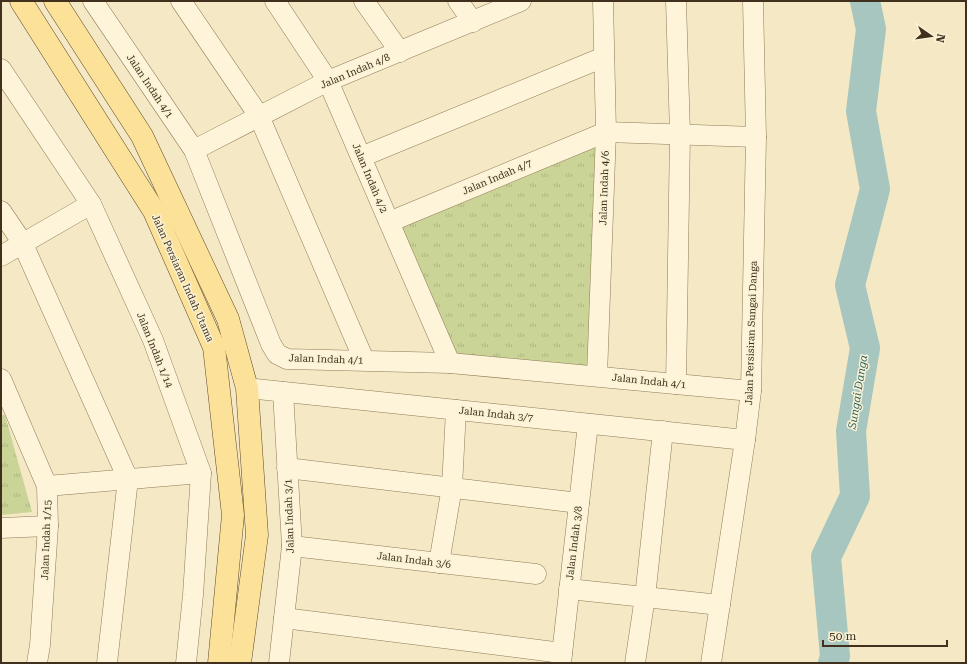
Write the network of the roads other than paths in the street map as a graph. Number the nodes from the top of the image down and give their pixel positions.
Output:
1 (21, 1) edge
2 (55, 1) edge
3 (93, 1) edge
4 (181, 1) edge
5 (276, 1) edge
6 (364, 1) edge
7 (458, 1) edge
8 (521, 1) edge
9 (603, 1) edge
10 (676, 1) edge
11 (753, 1) edge
12 (472, 22) junction
13 (400, 52) junction
14 (604, 57) junction
15 (1, 69) edge
16 (328, 81) junction
17 (259, 116) junction
18 (606, 132) junction
19 (680, 134) junction
20 (756, 137) junction
21 (194, 150) junction
22 (361, 157) junction
23 (91, 204) junction
24 (1, 211) edge
25 (389, 222) junction
26 (22, 242) junction
27 (1, 256) edge
28 (364, 360) junction
29 (450, 363) junction
30 (597, 376) junction
31 (1, 379) edge
32 (676, 384) junction
33 (247, 388) junction
34 (751, 391) junction
35 (283, 392) junction
36 (456, 410) junction
37 (7, 411) edge
38 (588, 424) junction
39 (663, 431) junction
40 (745, 440) junction
41 (287, 468) junction
42 (201, 473) junction
43 (128, 479) junction
44 (47, 486) junction
45 (452, 487) junction
46 (579, 503) junction
47 (48, 526) junction
48 (1, 528) edge
49 (292, 546) junction
50 (440, 563) junction
51 (536, 574) dead end
52 (569, 590) junction
53 (645, 597) junction
54 (720, 604) junction
55 (284, 618) junction
56 (561, 658) edge
57 (37, 663) edge
58 (107, 663) edge
59 (186, 663) edge
60 (219, 663) edge
61 (240, 663) edge
62 (279, 663) edge
63 (635, 663) edge
64 (711, 663) edge

1 - 60 main road, Jalan Persiaran Indah Utama
2 - 33 main road
3 - 21 street, Jalan Indah 4/1
4 - 17 street
5 - 16 street, Jalan Indah 4/2
6 - 13 street
7 - 12 street
8 - 12 street, Jalan Indah 4/8
9 - 14 street, Jalan Indah 4/6
10 - 19 street
11 - 20 street, Jalan Persisiran Sungai Danga
12 - 13 street, Jalan Indah 4/8
13 - 16 street, Jalan Indah 4/8
14 - 18 street, Jalan Indah 4/6
14 - 22 street
15 - 23 street, Jalan Indah 1/14
16 - 17 street, Jalan Indah 4/8
16 - 22 street, Jalan Indah 4/2
17 - 21 street, Jalan Indah 4/8
17 - 28 street
18 - 19 street
18 - 25 street, Jalan Indah 4/7
18 - 30 street, Jalan Indah 4/6
19 - 20 street
19 - 32 street
20 - 34 street, Jalan Persisiran Sungai Danga
21 - 28 street, Jalan Indah 4/1
22 - 25 street, Jalan Indah 4/2
23 - 26 street
23 - 42 street, Jalan Indah 1/14
24 - 26 street
25 - 29 street, Jalan Indah 4/2
26 - 27 street
26 - 43 street
28 - 29 street, Jalan Indah 4/1
29 - 30 street, Jalan Indah 4/1
30 - 32 street, Jalan Indah 4/1
31 - 37 street, Jalan Indah 1/15
32 - 34 street, Jalan Indah 4/1
33 - 35 street, Jalan Indah 3/7
33 - 61 main road
34 - 40 street, Jalan Persisiran Sungai Danga
35 - 36 street, Jalan Indah 3/7
35 - 41 street, Jalan Indah 3/1
36 - 38 street, Jalan Indah 3/7
36 - 45 street
37 - 44 street, Jalan Indah 1/15
38 - 39 street, Jalan Indah 3/7
38 - 46 street, Jalan Indah 3/8
39 - 40 street, Jalan Indah 3/7
39 - 53 street
40 - 54 street, Jalan Persisiran Sungai Danga
41 - 45 street
41 - 49 street, Jalan Indah 3/1
42 - 43 street
42 - 59 street, Jalan Indah 1/14
43 - 44 street
43 - 58 street
44 - 47 street, Jalan Indah 1/15
45 - 46 street
45 - 50 street
46 - 52 street, Jalan Indah 3/8
47 - 48 street
47 - 57 street, Jalan Indah 1/15
49 - 50 street, Jalan Indah 3/6
49 - 55 street, Jalan Indah 3/1
50 - 51 street, Jalan Indah 3/6
52 - 53 street
52 - 56 street, Jalan Indah 3/8
53 - 54 street
53 - 63 street
54 - 64 street, Jalan Persisiran Sungai Danga
55 - 56 street
55 - 62 street, Jalan Indah 3/1

